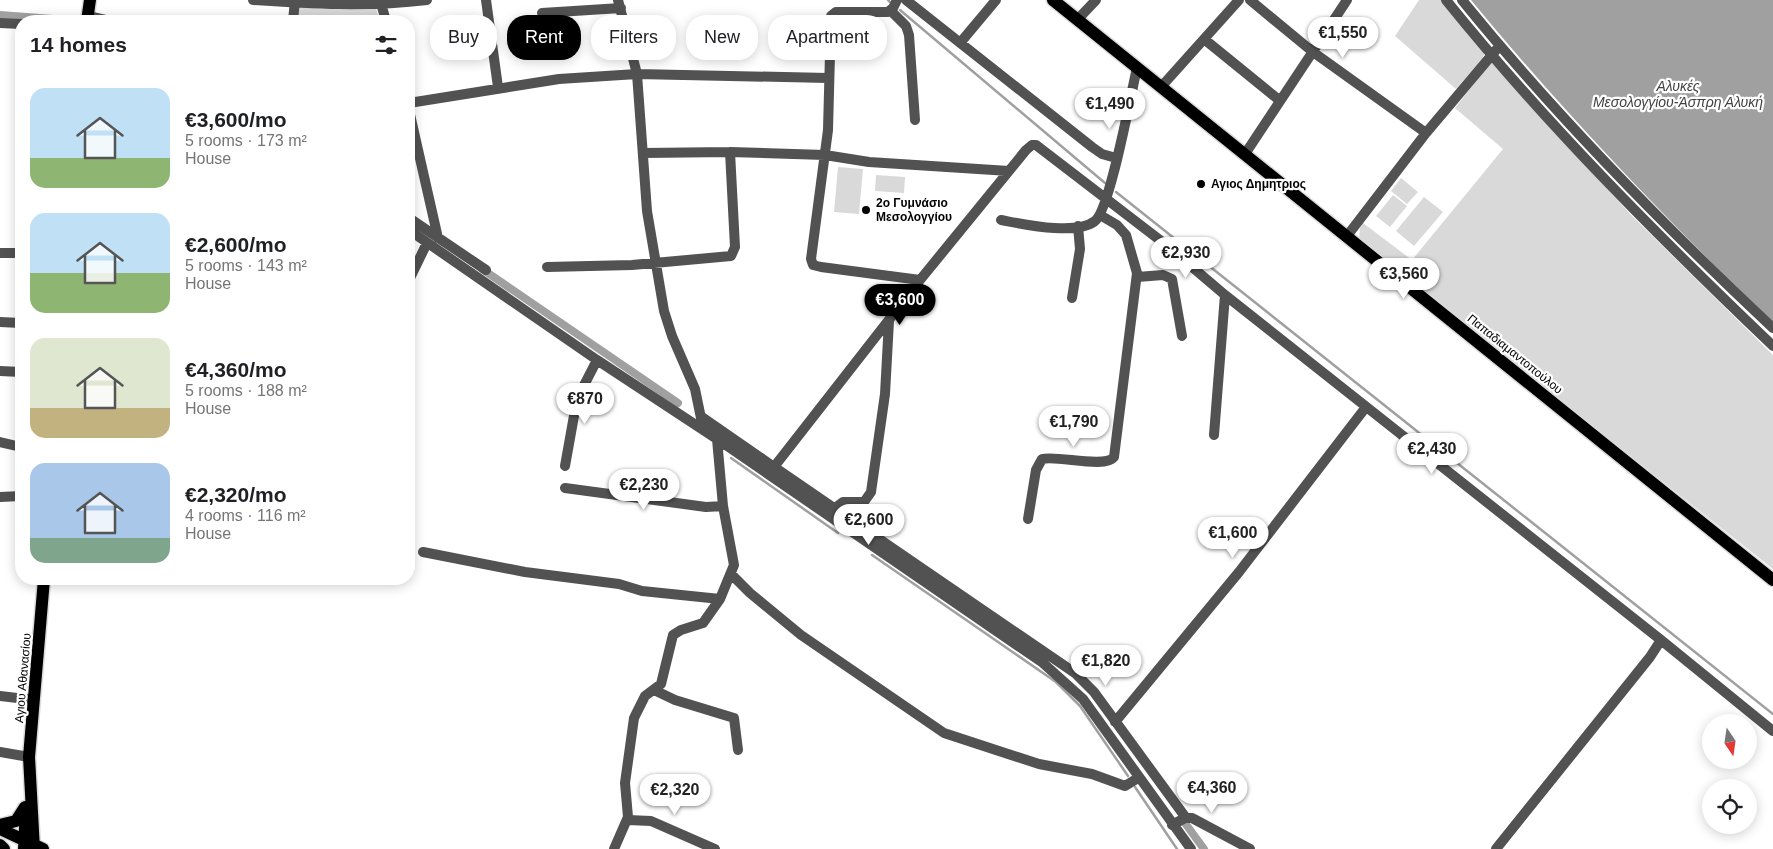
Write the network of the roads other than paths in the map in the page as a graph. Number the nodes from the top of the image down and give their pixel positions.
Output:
1 (90, 0) edge
2 (253, 0) edge
3 (427, 0) edge
4 (486, 0) edge
5 (897, 0) edge
6 (906, 0) edge
7 (996, 0) edge
8 (1053, 0) edge
9 (1096, 0) edge
10 (1239, 0) edge
11 (1250, 0) edge
12 (1347, 0) edge
13 (1446, 0) edge
14 (1462, 0) edge
15 (295, 2) edge
16 (381, 2) edge
17 (619, 4) edge
18 (891, 11) junction
19 (542, 13) dead end
20 (88, 15) edge
21 (294, 15) edge
22 (384, 15) edge
23 (1078, 20) junction
24 (0, 22) edge
25 (15, 23) edge
26 (1204, 39) junction
27 (960, 43) junction
28 (1499, 46) junction
29 (1313, 52) junction
30 (1492, 54) junction
31 (1137, 68) junction
32 (637, 74) junction
33 (828, 78) junction
34 (1161, 87) junction
35 (498, 88) junction
36 (1280, 100) junction
37 (415, 102) edge
38 (915, 120) dead end
39 (1426, 132) junction
40 (415, 136) edge
41 (730, 152) junction
42 (643, 153) junction
43 (1245, 154) junction
44 (825, 156) junction
45 (1116, 158) junction
46 (1009, 171) junction
47 (1106, 200) junction
48 (1100, 215) junction
49 (1001, 220) dead end
50 (415, 222) edge
51 (1078, 226) junction
52 (415, 234) edge
53 (1347, 236) junction
54 (438, 238) junction
55 (427, 243) junction
56 (0, 253) edge
57 (15, 253) edge
58 (655, 263) junction
59 (547, 267) dead end
60 (415, 268) edge
61 (486, 270) dead end
62 (1137, 277) junction
63 (920, 280) junction
64 (1225, 295) junction
65 (1072, 298) dead end
66 (889, 320) junction
67 (0, 322) edge
68 (15, 323) edge
69 (1773, 328) edge
70 (1182, 336) dead end
71 (1773, 346) edge
72 (597, 360) junction
73 (0, 371) edge
74 (15, 372) edge
75 (1366, 407) junction
76 (702, 417) junction
77 (702, 429) junction
78 (1214, 435) dead end
79 (716, 439) junction
80 (0, 442) edge
81 (15, 446) edge
82 (565, 466) dead end
83 (774, 467) junction
84 (565, 488) dead end
85 (15, 496) edge
86 (0, 497) edge
87 (723, 506) junction
88 (835, 508) junction
89 (1028, 519) dead end
90 (423, 552) dead end
91 (732, 575) junction
92 (1773, 580) edge
93 (44, 585) edge
94 (720, 599) junction
95 (1661, 640) junction
96 (654, 690) junction
97 (0, 696) edge
98 (34, 700) junction
99 (1115, 722) junction
100 (1773, 731) edge
101 (738, 750) dead end
102 (0, 752) edge
103 (29, 758) junction
104 (1138, 778) junction
105 (30, 779) junction
106 (26, 804) junction
107 (34, 815) junction
108 (1186, 818) junction
109 (628, 820) junction
110 (0, 825) edge
111 (1172, 825) junction
112 (0, 829) edge
113 (0, 838) edge
114 (0, 845) edge
115 (31, 847) edge
116 (4, 849) edge
117 (51, 849) edge
118 (614, 849) edge
119 (715, 849) edge
120 (1191, 849) edge
121 (1250, 849) edge
122 (1496, 849) edge

1 - 20 main road
2 - 15 street
3 - 16 street
4 - 35 street
5 - 18 street
6 - 27 street
7 - 27 street
8 - 23 main road, Παπαδιαμαντοπούλου
9 - 23 street
10 - 26 street
11 - 29 street
12 - 29 street
13 - 30 street
14 - 28 street
15 - 16 street
15 - 21 street
16 - 22 street
17 - 19 street
17 - 32 street
18 - 33 street
18 - 38 street
23 - 31 main road, Παπαδιαμαντοπούλου
24 - 25 street
26 - 34 street
26 - 36 street
27 - 45 street
28 - 30 street
28 - 69 street
29 - 36 street
29 - 39 street
30 - 39 street
30 - 71 street
31 - 34 main road, Παπαδιαμαντοπούλου
31 - 45 street
32 - 33 street
32 - 35 street
32 - 42 street
33 - 44 street
34 - 43 main road, Παπαδιαμαντοπούλου
35 - 37 street
36 - 43 street
39 - 53 street
40 - 54 street
41 - 42 street
41 - 44 street
41 - 58 street
42 - 58 street
43 - 53 main road, Παπαδιαμαντοπούλου
44 - 46 street
44 - 63 street
45 - 47 street
46 - 47 street
46 - 63 street
47 - 48 street
47 - 64 street
48 - 51 street
48 - 62 street
49 - 51 street
50 - 54 street
51 - 65 street
52 - 55 street
53 - 92 main road, Παπαδιαμαντοπούλου
54 - 61 street
55 - 60 street
55 - 72 street
56 - 57 street
58 - 59 street
58 - 76 street
62 - 70 street
62 - 89 street
63 - 66 street
64 - 75 street
64 - 78 street
66 - 83 street
66 - 88 street
67 - 68 street
72 - 77 street
72 - 82 street
73 - 74 street
75 - 95 street
75 - 99 street
76 - 77 street
76 - 83 street
77 - 79 street
79 - 87 street
79 - 104 street
80 - 81 street
83 - 88 street
84 - 87 street
85 - 86 street
87 - 91 street
88 - 99 street
90 - 94 street
91 - 94 street
91 - 104 street
93 - 98 main road, Αγιου Αθανασίου
94 - 96 street
95 - 100 street
95 - 122 street
96 - 101 street
96 - 109 street
97 - 98 street
98 - 103 main road, Αγιου Αθανασίου
99 - 108 street
102 - 103 street
103 - 105 main road, Αγιου Αθανασίου
104 - 111 street
105 - 106 main road, Αγιου Αθανασίου
105 - 107 main road, Αγιου Αθανασίου
106 - 110 main road
106 - 115 main road, Αγιου Αθανασίου
107 - 115 main road, Αγιου Αθανασίου
107 - 117 main road
108 - 111 street
108 - 121 street
109 - 118 street
109 - 119 street
111 - 120 street
112 - 115 main road
113 - 115 main road
114 - 116 main road

